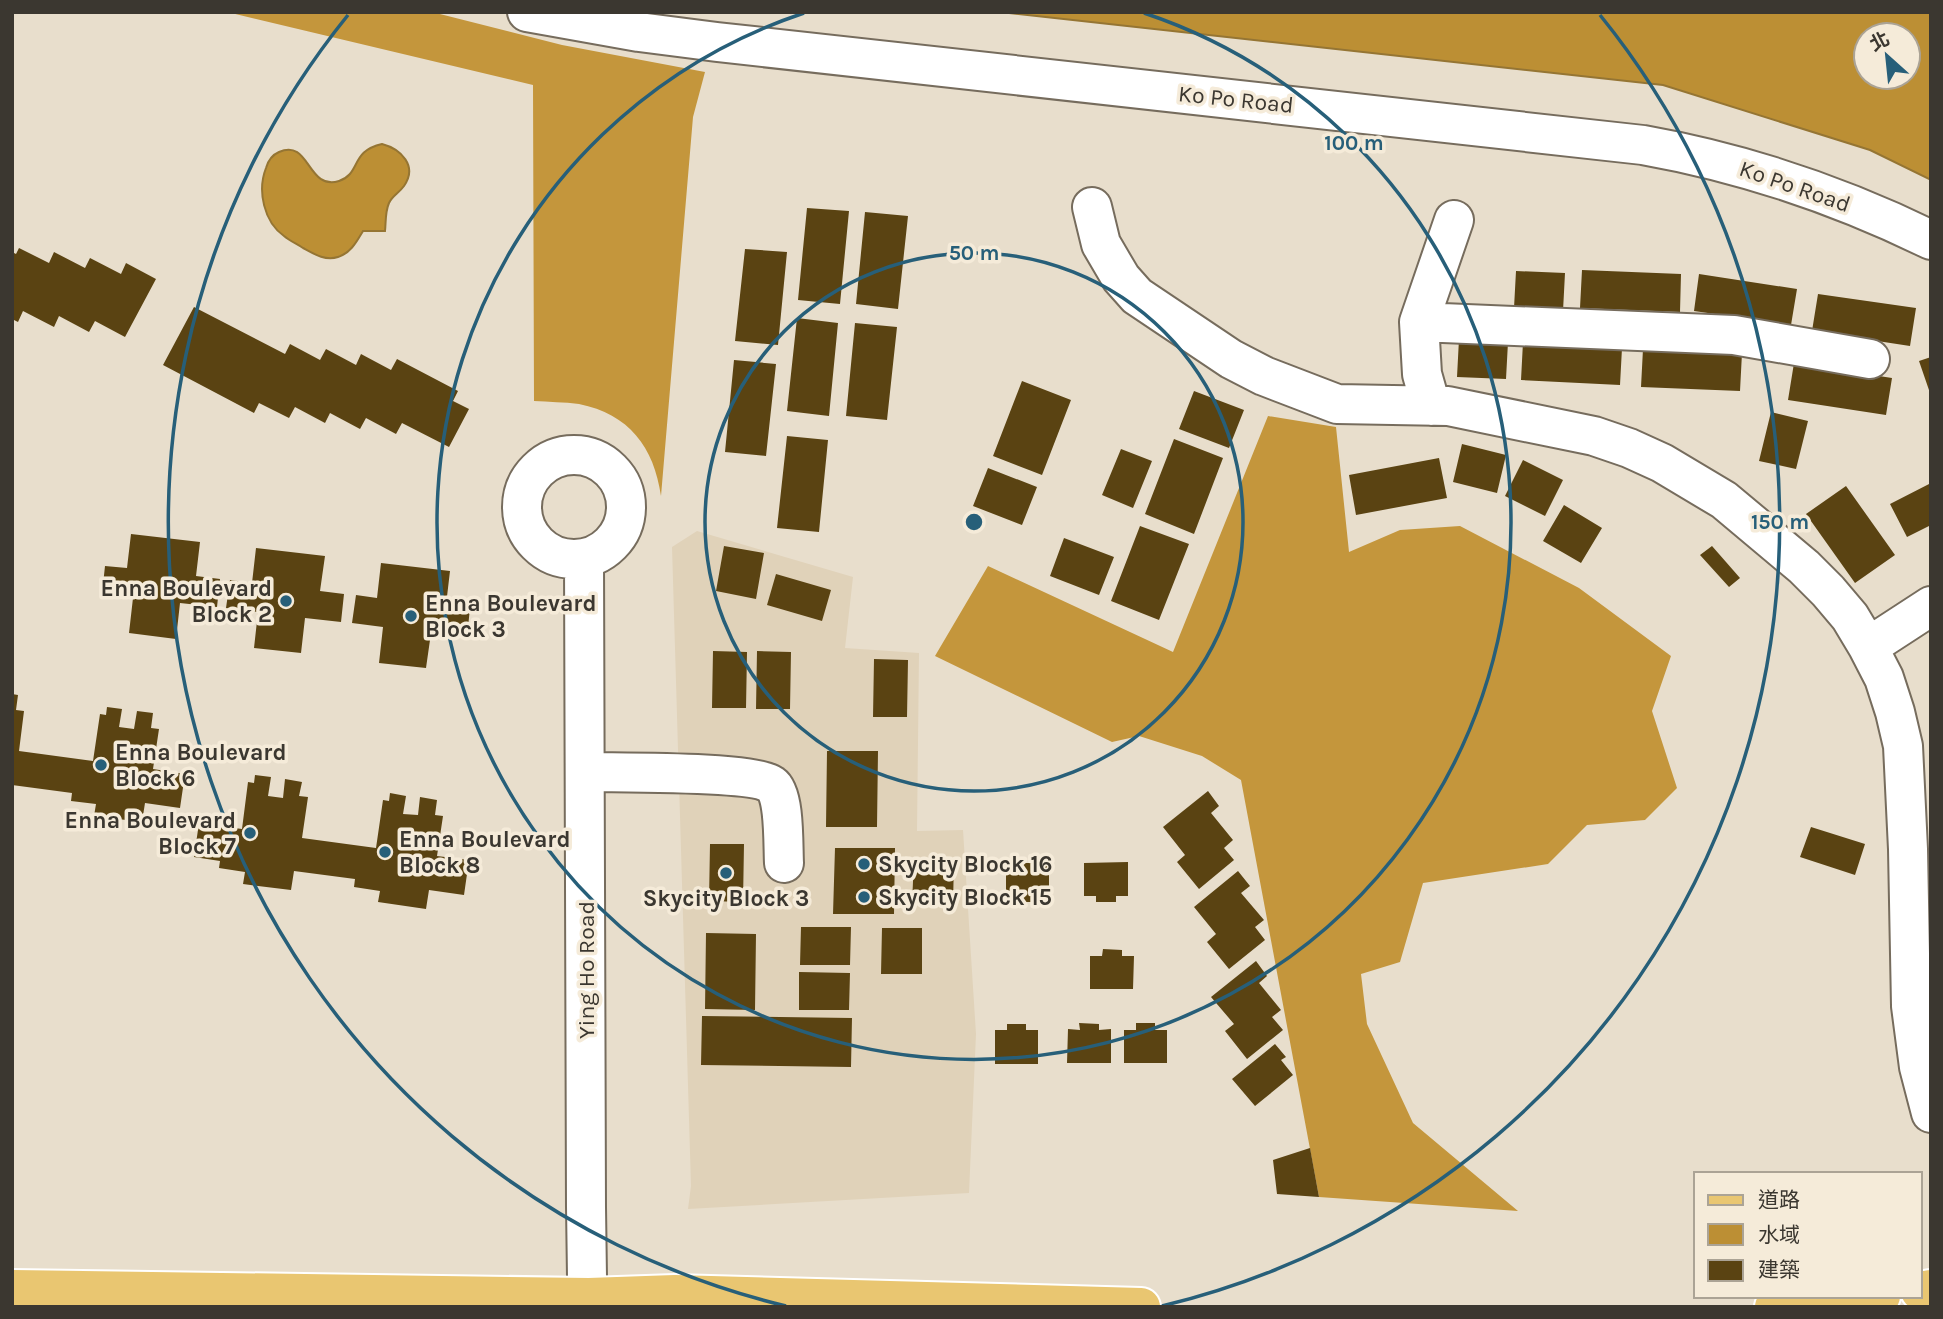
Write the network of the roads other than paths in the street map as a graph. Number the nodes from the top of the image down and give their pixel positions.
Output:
1 (527, 12) edge
2 (1092, 207) dead end
3 (1454, 220) dead end
4 (1931, 240) edge
5 (1419, 322) junction
6 (1870, 359) dead end
7 (1431, 406) junction
8 (584, 559) dead end
9 (1931, 606) edge
10 (1868, 648) junction
11 (585, 772) junction
12 (1919, 848) edge
13 (784, 863) dead end
14 (1924, 1050) edge
15 (1931, 1113) edge
16 (12, 1289) edge
17 (1867, 1298) edge
18 (592, 1302) edge
19 (1141, 1307) edge
20 (1774, 1307) edge

1 - 4 street, Ko Po Road
2 - 7 street
3 - 5 street
5 - 6 street
5 - 7 street
7 - 10 street
8 - 11 street, Ying Ho Road
9 - 10 street
10 - 12 street
11 - 13 street
11 - 18 street, Ying Ho Road
12 - 14 street
14 - 15 street
16 - 18 main road
17 - 20 main road
18 - 19 main road

